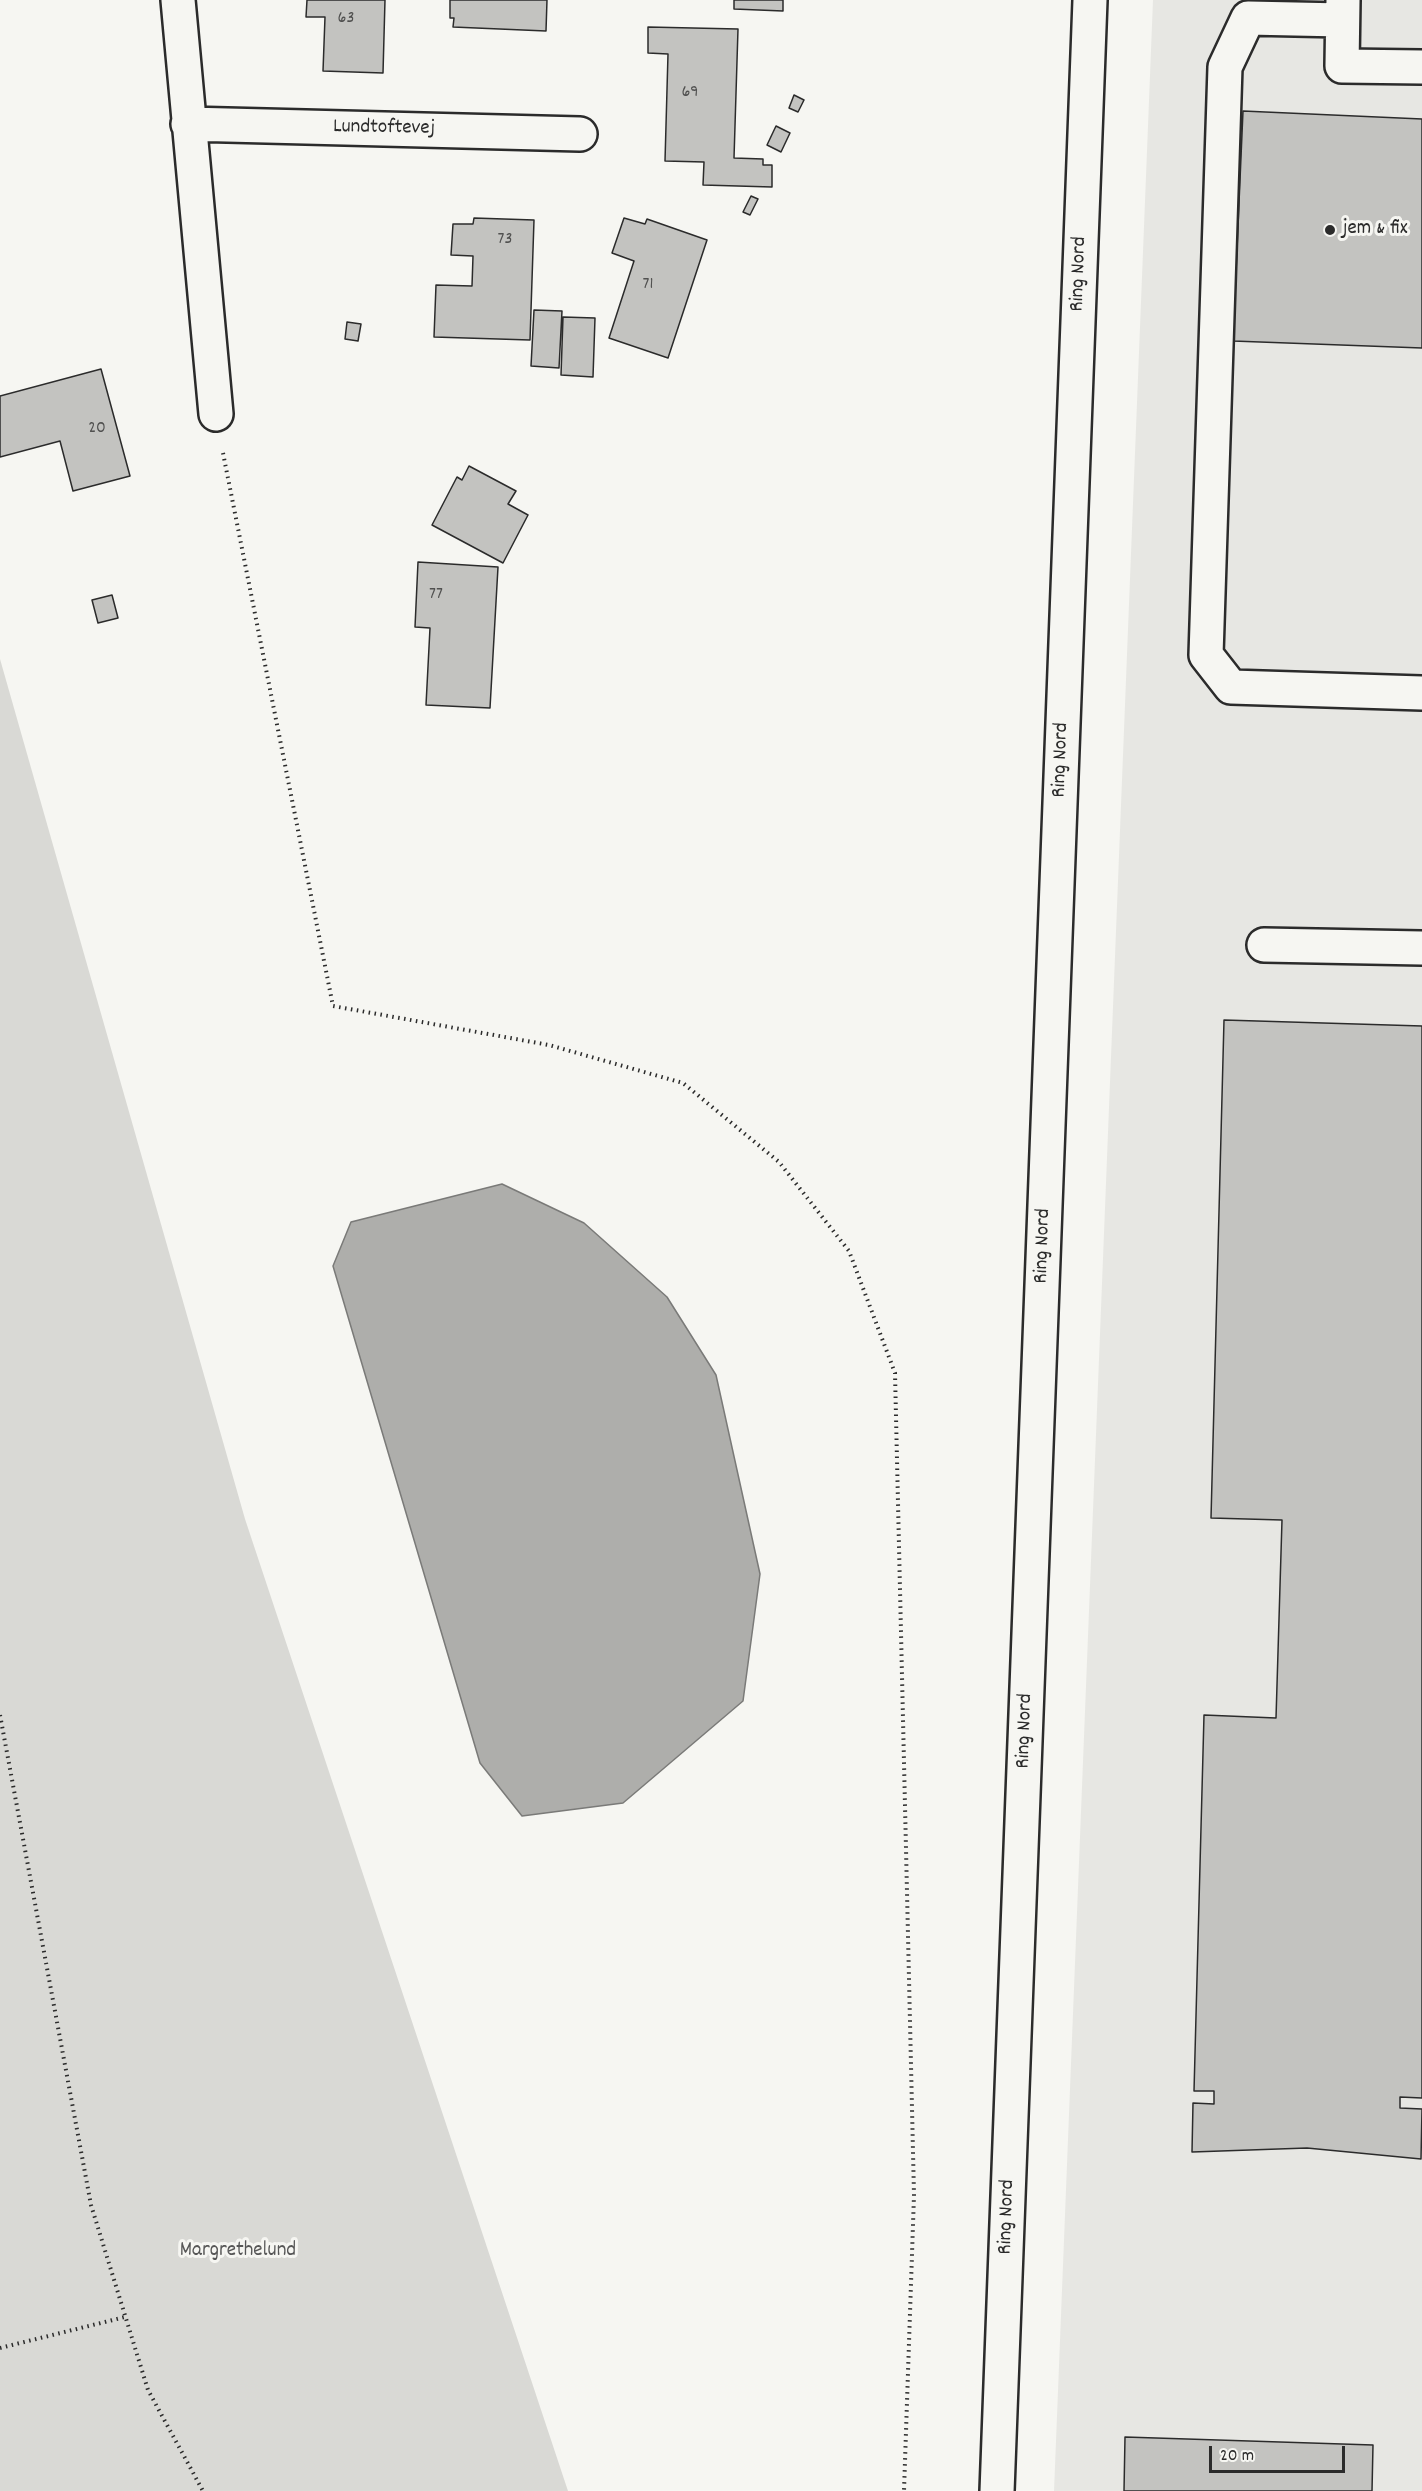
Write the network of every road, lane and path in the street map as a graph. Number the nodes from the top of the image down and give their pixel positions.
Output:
1 (178, 0) edge
2 (1090, 0) edge
3 (1343, 10) edge
4 (1422, 67) edge
5 (188, 124) junction
6 (580, 134) dead end
7 (216, 414) joint
8 (1422, 693) edge
9 (1264, 945) dead end
10 (1422, 948) edge
11 (0, 1715) edge
12 (125, 2317) junction
13 (0, 2348) edge
14 (204, 2491) edge
15 (904, 2491) edge
16 (997, 2491) edge

1 - 5 main road
2 - 16 main road, Ring Nord
3 - 4 main road
3 - 8 main road
5 - 6 main road, Lundtoftevej
5 - 7 main road
7 - 15 path
9 - 10 main road
11 - 12 path
12 - 13 path
12 - 14 path

